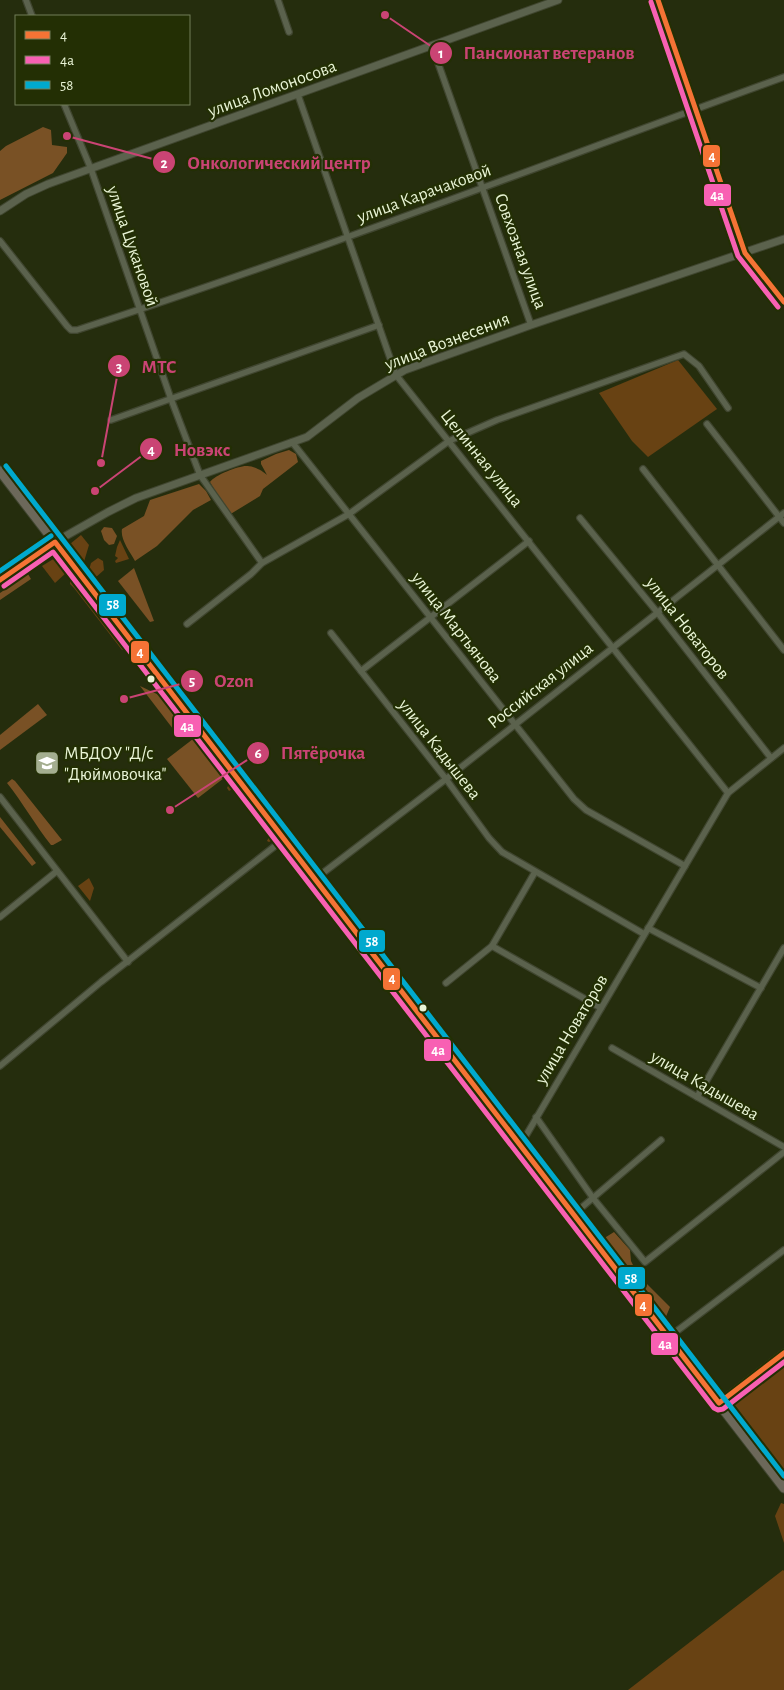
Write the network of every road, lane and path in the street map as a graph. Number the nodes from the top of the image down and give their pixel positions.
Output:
1 (26, 0) edge
2 (278, 0) edge
3 (558, 0) edge
4 (658, 0) edge
5 (32, 15) edge
6 (290, 32) dead end
7 (432, 46) junction
8 (784, 77) edge
9 (298, 95) junction
10 (64, 105) edge
11 (695, 109) junction
12 (91, 170) junction
13 (482, 188) junction
14 (0, 211) edge
15 (348, 236) junction
16 (784, 239) edge
17 (0, 241) edge
18 (745, 253) junction
19 (784, 302) edge
20 (140, 310) junction
21 (379, 325) junction
22 (531, 325) junction
23 (396, 374) junction
24 (171, 399) junction
25 (728, 408) dead end
26 (112, 420) dead end
27 (707, 424) dead end
28 (449, 441) junction
29 (292, 442) junction
30 (644, 470) dead end
31 (0, 471) edge
32 (200, 475) junction
33 (349, 514) junction
34 (782, 515) edge
35 (580, 518) dead end
36 (784, 523) edge
37 (529, 541) junction
38 (55, 542) junction
39 (262, 563) junction
40 (718, 565) junction
41 (0, 580) edge
42 (657, 612) junction
43 (430, 617) junction
44 (187, 624) dead end
45 (331, 633) dead end
46 (613, 646) junction
47 (784, 650) edge
48 (361, 671) junction
49 (515, 724) junction
50 (784, 748) edge
51 (771, 758) junction
52 (446, 779) junction
53 (728, 793) junction
54 (0, 797) edge
55 (284, 839) junction
56 (685, 866) junction
57 (57, 871) junction
58 (535, 872) junction
59 (315, 879) junction
60 (0, 917) edge
61 (648, 928) junction
62 (644, 934) junction
63 (492, 946) junction
64 (784, 948) edge
65 (128, 962) junction
66 (446, 983) dead end
67 (761, 988) junction
68 (601, 1008) junction
69 (612, 1048) dead end
70 (0, 1066) edge
71 (697, 1097) junction
72 (536, 1117) junction
73 (661, 1140) dead end
74 (521, 1144) junction
75 (784, 1148) edge
76 (784, 1152) edge
77 (593, 1198) junction
78 (574, 1214) junction
79 (784, 1250) edge
80 (668, 1337) junction
81 (784, 1353) edge
82 (719, 1403) junction
83 (784, 1488) edge

1 - 5 street
2 - 6 street
3 - 7 street, улица Ломоносова
4 - 11 street
7 - 9 street, улица Ломоносова
7 - 13 street, Совхозная улица
8 - 11 street, улица Карачаковой
9 - 12 street, улица Ломоносова
9 - 15 street, Целинная улица
10 - 12 street, улица Цукановой
11 - 13 street, улица Карачаковой
11 - 18 street
12 - 14 street, улица Ломоносова
12 - 20 street, улица Цукановой
13 - 15 street, улица Карачаковой
13 - 22 street, Совхозная улица
15 - 20 street, улица Карачаковой
15 - 21 street, Целинная улица
16 - 18 street, улица Вознесения
17 - 20 street, улица Карачаковой
18 - 19 street
18 - 22 street, улица Вознесения
20 - 24 street, улица Цукановой
21 - 23 street, Целинная улица
21 - 24 street
22 - 23 street, улица Вознесения
23 - 28 street, Целинная улица
23 - 29 street, улица Вознесения
24 - 26 street
24 - 32 street, улица Цукановой
25 - 28 street
27 - 34 street
28 - 33 street
28 - 37 street, Целинная улица
29 - 32 street, улица Вознесения
29 - 33 street, улица Мартьянова
30 - 40 street
31 - 38 main road
32 - 38 street, улица Вознесения
32 - 39 street, улица Цукановой
33 - 39 street
33 - 43 street, улица Мартьянова
34 - 36 street
34 - 40 street, Российская улица
35 - 42 street, улица Новаторов
37 - 43 street
37 - 46 street, Целинная улица
38 - 41 street, улица Вознесения
38 - 55 main road
39 - 44 street
40 - 42 street, Российская улица
40 - 47 street
42 - 46 street, Российская улица
42 - 51 street, улица Новаторов
43 - 48 street
43 - 49 street, улица Мартьянова
45 - 48 street, улица Кадышева
46 - 49 street, Российская улица
46 - 53 street, Целинная улица
48 - 52 street, улица Кадышева
49 - 52 street, Российская улица
49 - 56 street, улица Мартьянова
50 - 51 street, улица Новаторов
51 - 53 street, улица Новаторов
52 - 58 street, улица Кадышева
52 - 59 street, Российская улица
53 - 56 street, улица Новаторов
54 - 57 street
55 - 59 main road
55 - 65 street
56 - 61 street, улица Новаторов
57 - 60 street
57 - 65 street
58 - 62 street, улица Кадышева
58 - 63 street
59 - 74 main road
61 - 62 street, улица Новаторов
61 - 67 street
62 - 68 street, улица Новаторов
63 - 66 street
63 - 68 street
64 - 67 street
65 - 70 street
67 - 71 street
68 - 72 street, улица Новаторов
69 - 71 street, улица Кадышева
71 - 75 street, улица Кадышева
72 - 74 street, улица Новаторов
72 - 77 street
73 - 77 street
74 - 78 main road
76 - 77 street
77 - 78 street
78 - 80 main road
79 - 80 street
80 - 82 main road
81 - 82 street
82 - 83 main road

